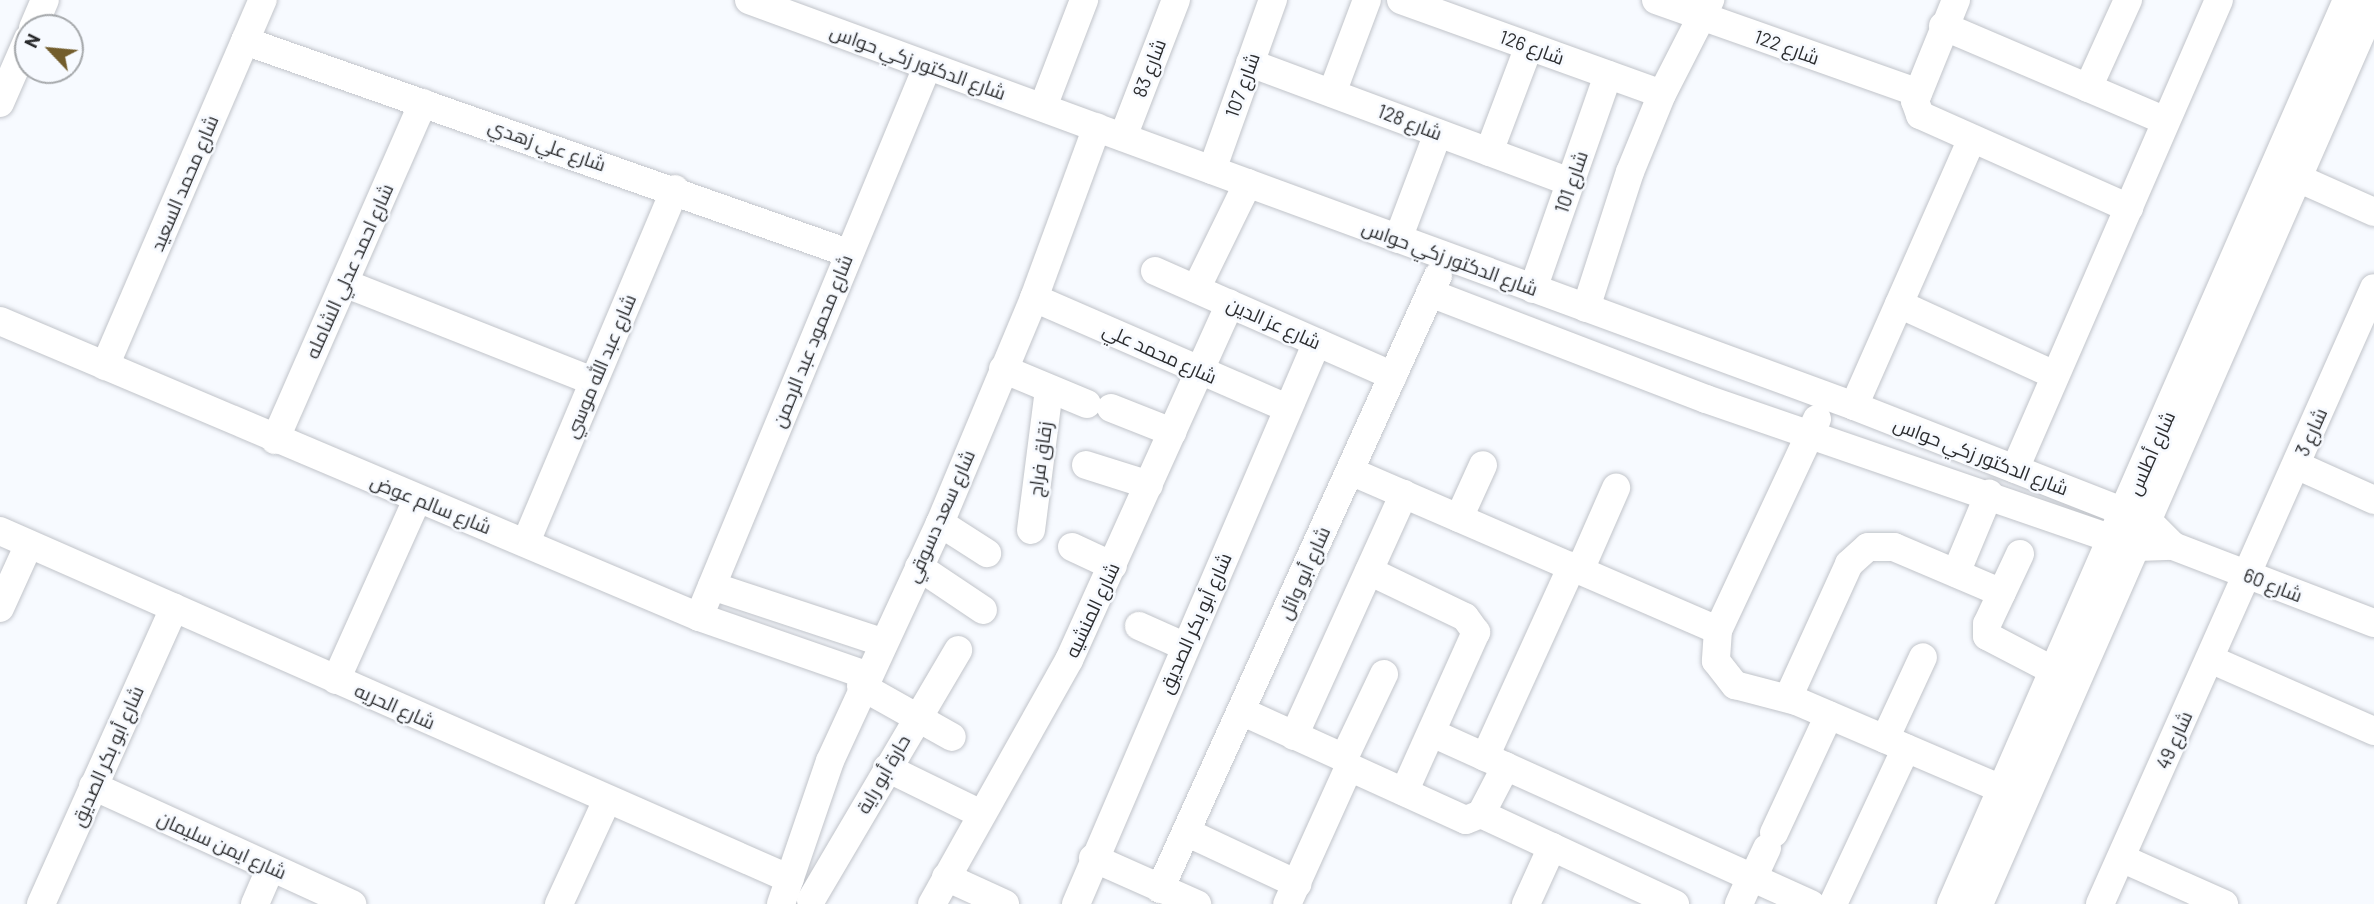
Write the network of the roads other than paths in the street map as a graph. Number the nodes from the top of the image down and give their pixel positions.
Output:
1 (263, 0) edge
2 (749, 0) edge
3 (1084, 0) edge
4 (1176, 0) edge
5 (1273, 0) edge
6 (1367, 0) edge
7 (1401, 0) edge
8 (1656, 0) edge
9 (1956, 0) edge
10 (2219, 0) edge
11 (2347, 0) edge
12 (2117, 4) edge
13 (2374, 4) edge
14 (1440, 7) edge
15 (1706, 8) edge
16 (1943, 26) junction
17 (245, 41) junction
18 (1529, 46) junction
19 (1250, 63) junction
20 (928, 67) junction
21 (14, 71) edge
22 (1608, 75) junction
23 (2088, 88) junction
24 (1332, 93) junction
25 (1918, 93) junction
26 (1662, 94) junction
27 (0, 103) edge
28 (424, 103) junction
29 (1043, 107) junction
30 (2166, 121) junction
31 (1110, 132) junction
32 (1438, 133) junction
33 (1972, 139) junction
34 (1489, 152) junction
35 (1212, 170) junction
36 (2288, 173) junction
37 (1570, 182) junction
38 (1248, 183) junction
39 (675, 189) junction
40 (2129, 208) junction
41 (2374, 212) edge
42 (1398, 239) junction
43 (848, 253) junction
44 (1447, 257) junction
45 (1155, 271) dead end
46 (344, 283) junction
47 (1196, 289) junction
48 (1533, 289) junction
49 (1430, 293) junction
50 (1034, 298) junction
51 (2371, 303) edge
52 (1230, 304) junction
53 (1899, 304) junction
54 (1586, 308) junction
55 (0, 321) edge
56 (1317, 342) junction
57 (106, 366) junction
58 (1003, 369) junction
59 (1200, 370) junction
60 (2056, 374) junction
61 (1393, 376) junction
62 (593, 381) junction
63 (1049, 389) junction
64 (1827, 397) junction
65 (1853, 406) junction
66 (1285, 407) junction
67 (1172, 432) junction
68 (1811, 434) junction
69 (275, 440) junction
70 (1086, 465) dead end
71 (1483, 465) dead end
72 (2296, 466) junction
73 (2015, 469) junction
74 (1350, 471) junction
75 (1149, 485) junction
76 (1616, 488) dead end
77 (1404, 494) junction
78 (1989, 494) junction
79 (417, 500) junction
80 (2374, 500) edge
81 (1459, 518) junction
82 (940, 523) junction
83 (1031, 530) dead end
84 (2130, 530) junction
85 (0, 531) edge
86 (526, 542) junction
87 (29, 544) junction
88 (1072, 547) dead end
89 (987, 553) dead end
90 (2020, 554) dead end
91 (1113, 566) junction
92 (919, 567) junction
93 (1576, 568) junction
94 (1369, 571) junction
95 (1956, 573) junction
96 (2246, 575) junction
97 (712, 586) junction
98 (2002, 593) junction
99 (0, 608) edge
100 (174, 608) junction
101 (983, 610) dead end
102 (699, 617) junction
103 (2374, 623) edge
104 (1139, 626) dead end
105 (1718, 630) junction
106 (881, 642) junction
107 (1186, 647) junction
108 (958, 650) dead end
109 (1923, 657) dead end
110 (2210, 659) junction
111 (2054, 671) junction
112 (1384, 674) dead end
113 (337, 680) junction
114 (864, 680) junction
115 (1788, 698) junction
116 (1241, 711) junction
117 (1829, 715) junction
118 (916, 718) junction
119 (2374, 731) edge
120 (1432, 733) junction
121 (1294, 736) junction
122 (952, 737) dead end
123 (1896, 743) junction
124 (1495, 761) junction
125 (1347, 762) junction
126 (887, 768) junction
127 (93, 786) junction
128 (1404, 792) junction
129 (2014, 794) junction
130 (607, 800) junction
131 (981, 814) junction
132 (1481, 814) junction
133 (1186, 832) junction
134 (1552, 847) junction
135 (1093, 858) junction
136 (2121, 858) junction
137 (271, 867) junction
138 (946, 877) junction
139 (1752, 877) junction
140 (1160, 889) junction
141 (1292, 894) edge
142 (797, 895) edge
143 (1635, 896) edge
144 (1800, 902) edge
145 (41, 904) edge
146 (255, 904) edge
147 (352, 904) edge
148 (559, 904) edge
149 (932, 904) edge
150 (1005, 904) edge
151 (1076, 904) edge
152 (1196, 904) edge
153 (1526, 904) edge
154 (1675, 904) edge
155 (1739, 904) edge
156 (1833, 904) edge
157 (1951, 904) edge
158 (1979, 904) edge
159 (2101, 904) edge
160 (2224, 904) edge

1 - 17 street, شارع محمد السعيد
2 - 20 street, شارع الدكتور زكي حواس
3 - 29 street
4 - 31 street, شارع 83
5 - 19 street, شارع 107
6 - 24 street
7 - 14 street, شارع 126
8 - 15 street, شارع 122
9 - 16 street
10 - 30 street
11 - 36 street, شارع أطلس
12 - 23 street
13 - 36 street, شارع أطلس
14 - 18 street, شارع 126
15 - 25 street, شارع 122
15 - 26 street
16 - 23 street
16 - 25 street
17 - 28 street, شارع علي زهدي
17 - 57 street, شارع محمد السعيد
18 - 22 street, شارع 126
18 - 34 street
19 - 24 street, شارع 128
19 - 35 street, شارع 107
20 - 29 street, شارع الدكتور زكي حواس
20 - 43 street, شارع محمود عبد الرحمن
21 - 27 street
22 - 26 street, شارع 126
22 - 37 street, شارع 101
23 - 30 street
24 - 32 street, شارع 128
25 - 33 street
26 - 54 street
28 - 39 street, شارع علي زهدي
28 - 46 street, شارع احمد عدلي الشامله
29 - 31 street, شارع الدكتور زكي حواس
30 - 40 street
31 - 35 street, شارع الدكتور زكي حواس
31 - 50 street, شارع سعد دسوقي
32 - 34 street, شارع 128
32 - 42 street
33 - 40 street
33 - 53 street
34 - 37 street, شارع 128
35 - 38 street, شارع الدكتور زكي حواس
36 - 41 street
36 - 84 street, شارع أطلس
37 - 48 street, شارع 101
38 - 42 street, شارع الدكتور زكي حواس
38 - 47 street
39 - 43 street, شارع علي زهدي
39 - 62 street, شارع عبد الله موسي
40 - 60 street
42 - 44 street, شارع الدكتور زكي حواس
43 - 97 street, شارع محمود عبد الرحمن
44 - 48 street, شارع الدكتور زكي حواس
44 - 49 street, شارع أبو وائل
45 - 47 street, شارع عز الدين
46 - 62 street
46 - 69 street, شارع احمد عدلي الشامله
47 - 52 street, شارع عز الدين
48 - 54 street, شارع الدكتور زكي حواس
49 - 61 street, شارع أبو وائل
49 - 68 street, شارع الدكتور زكي حواس
50 - 58 street, شارع سعد دسوقي
50 - 59 street, شارع محمد علي
51 - 72 street, شارع 3
52 - 56 street, شارع عز الدين
52 - 59 street, شارع المنشيه
53 - 60 street
53 - 65 street
54 - 64 street, شارع الدكتور زكي حواس
55 - 57 street, شارع سالم عوض
56 - 61 street, شارع عز الدين
56 - 66 street, شارع أبو بكر الصديق
57 - 69 street, شارع سالم عوض
58 - 63 street
58 - 82 street, شارع سعد دسوقي
59 - 66 street, شارع محمد علي
59 - 67 street, شارع المنشيه
60 - 73 street
61 - 74 street, شارع أبو وائل
62 - 86 street, شارع عبد الله موسي
63 - 67 street
63 - 83 street, زقاق فراج
64 - 65 street, شارع الدكتور زكي حواس
64 - 68 street
65 - 73 street, شارع الدكتور زكي حواس
66 - 107 street, شارع أبو بكر الصديق
67 - 75 street, شارع المنشيه
68 - 78 street, شارع الدكتور زكي حواس
68 - 105 street
69 - 79 street, شارع سالم عوض
70 - 75 street
71 - 81 street
72 - 80 street
72 - 96 street, شارع 3
73 - 84 street, شارع الدكتور زكي حواس
74 - 77 street
74 - 116 street, شارع أبو وائل
75 - 91 street, شارع المنشيه
76 - 93 street
77 - 81 street
77 - 94 street
78 - 84 street, شارع الدكتور زكي حواس
78 - 95 street
79 - 86 street, شارع سالم عوض
79 - 113 street
81 - 93 street
82 - 89 street
82 - 92 street, شارع سعد دسوقي
84 - 96 street, شارع 60
84 - 111 street, شارع أطلس
84 - 129 street, شارع أطلس
85 - 87 street, شارع الحريه
86 - 102 street, شارع سالم عوض
87 - 99 street
87 - 100 street, شارع الحريه
88 - 91 street
90 - 98 street
91 - 131 street, شارع المنشيه
92 - 101 street
92 - 106 street, شارع سعد دسوقي
93 - 105 street
93 - 124 street
94 - 120 street
94 - 121 street
95 - 98 street
95 - 115 street
96 - 103 street, شارع 60
96 - 110 street, شارع 49
97 - 102 street, شارع محمود عبد الرحمن
97 - 106 street
98 - 111 street
100 - 113 street, شارع الحريه
100 - 127 street, شارع أبو بكر الصديق
102 - 114 street, شارع سالم عوض
104 - 107 street
105 - 115 street
106 - 114 street, شارع سعد دسوقي
107 - 135 street, شارع أبو بكر الصديق
108 - 118 street, حارة أبو راية
109 - 123 street
110 - 119 street
110 - 136 street, شارع 49
111 - 129 street, شارع أطلس
112 - 125 street
113 - 130 street, شارع الحريه
114 - 118 street, شارع سالم عوض
114 - 142 street, شارع سعد دسوقي
115 - 117 street
116 - 121 street
116 - 133 street, شارع أبو وائل
117 - 123 street
117 - 139 street
118 - 122 street, شارع سالم عوض
118 - 126 street, حارة أبو راية
120 - 124 street
120 - 128 street
121 - 125 street
123 - 129 street
123 - 156 street
124 - 132 street
124 - 139 street
125 - 128 street
125 - 141 street
126 - 131 street
126 - 142 street, حارة أبو راية
127 - 137 street, شارع ايمن سليمان
127 - 145 street, شارع أبو بكر الصديق
128 - 132 street
129 - 157 street, شارع أطلس
129 - 158 street, شارع أطلس
130 - 142 street, شارع الحريه
130 - 148 street
131 - 138 street, شارع المنشيه
132 - 134 street
133 - 140 street, شارع أبو وائل
133 - 141 street
134 - 143 street
134 - 153 street
135 - 140 street
135 - 151 street, شارع أبو بكر الصديق
136 - 159 street, شارع 49
136 - 160 street
137 - 146 street
137 - 147 street, شارع ايمن سليمان
138 - 149 street, شارع المنشيه
138 - 150 street
139 - 144 street
139 - 155 street
140 - 152 street
143 - 154 street

